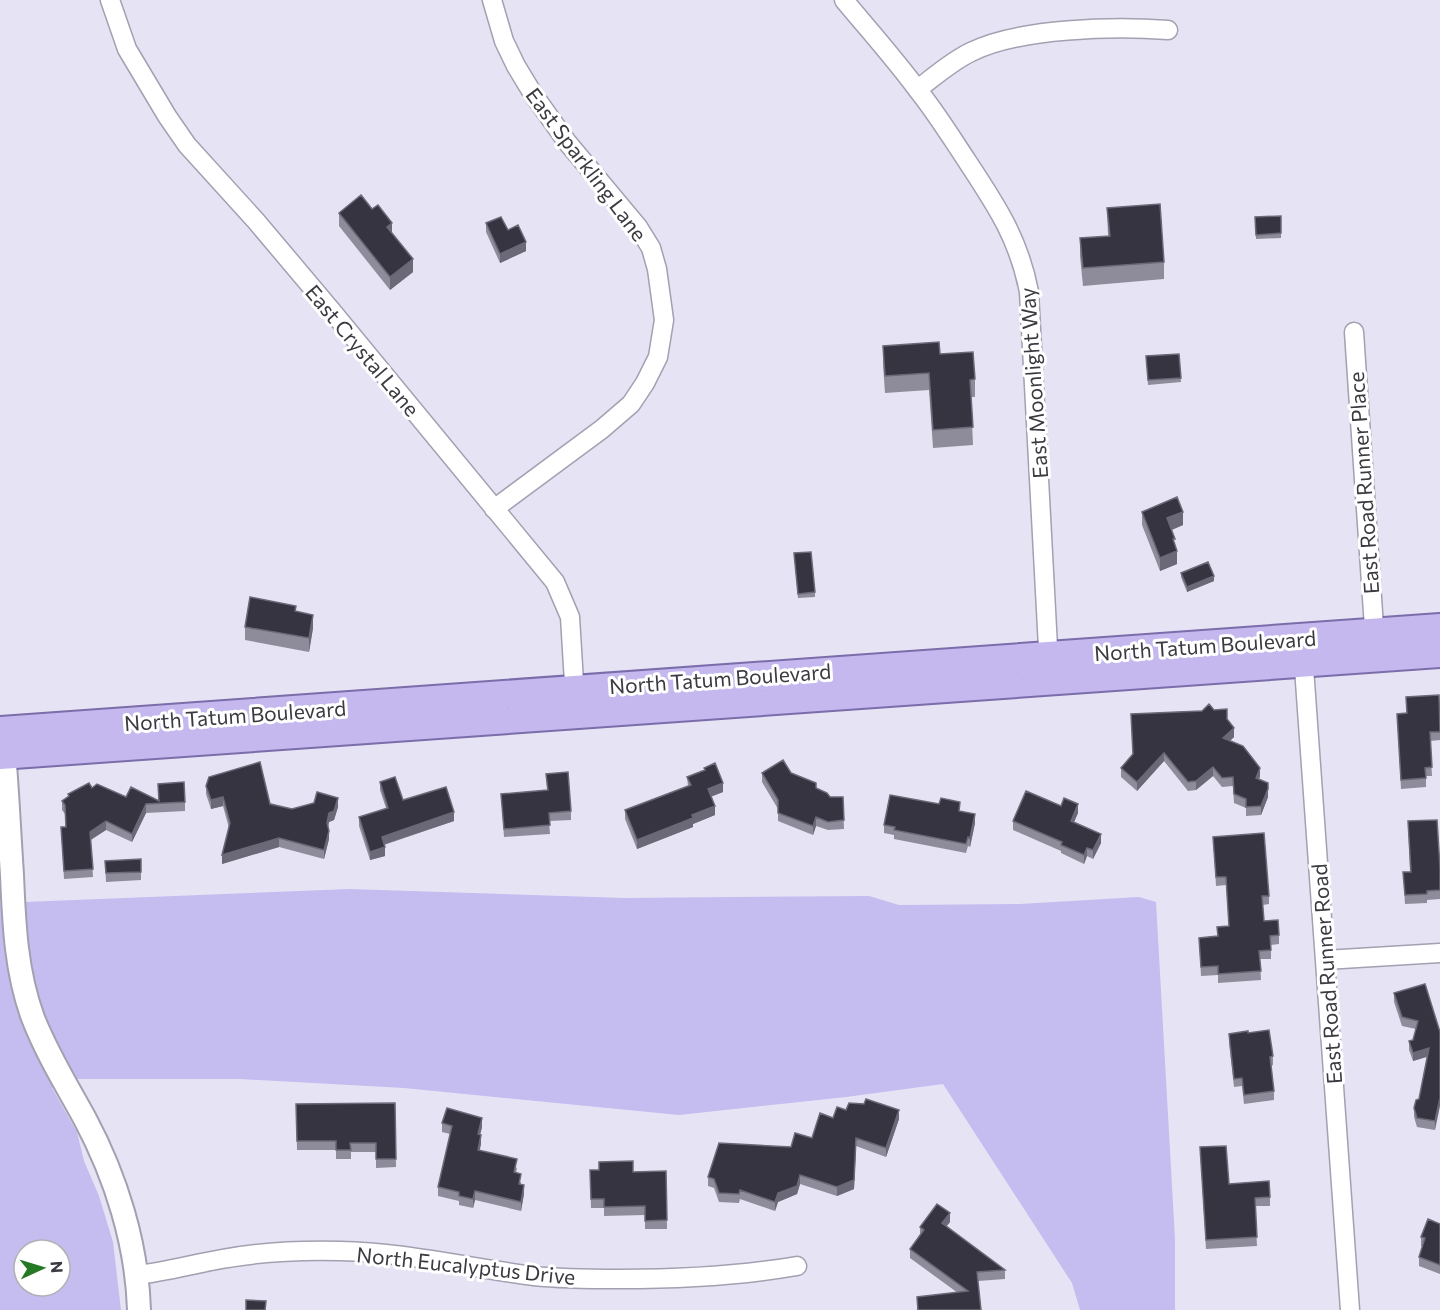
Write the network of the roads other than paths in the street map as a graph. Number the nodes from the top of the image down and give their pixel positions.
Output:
1 (110, 0) edge
2 (492, 0) edge
3 (844, 0) edge
4 (1168, 30) dead end
5 (918, 89) junction
6 (1354, 332) dead end
7 (494, 509) junction
8 (1440, 628) edge
9 (1375, 645) junction
10 (1302, 650) junction
11 (1440, 652) edge
12 (1050, 668) junction
13 (575, 701) junction
14 (2, 743) edge
15 (7, 931) edge
16 (1440, 953) edge
17 (1325, 960) junction
18 (798, 1266) dead end
19 (136, 1275) junction
20 (139, 1310) edge
21 (1350, 1310) edge

1 - 7 street, East Crystal Lane
2 - 7 street, East Sparkling Lane
3 - 5 street, East Moonlight Way
4 - 5 street
5 - 12 street, East Moonlight Way
6 - 9 street, East Road Runner Place
7 - 13 street, East Crystal Lane
8 - 9 main road, North Tatum Boulevard
9 - 10 main road, North Tatum Boulevard
9 - 11 main road, North Tatum Boulevard
10 - 12 main road, North Tatum Boulevard
10 - 17 street, East Road Runner Road
12 - 13 main road, North Tatum Boulevard
13 - 14 main road, North Tatum Boulevard
14 - 15 street
15 - 19 street
16 - 17 street
17 - 21 street, East Road Runner Road
18 - 19 street, North Eucalyptus Drive
19 - 20 street

